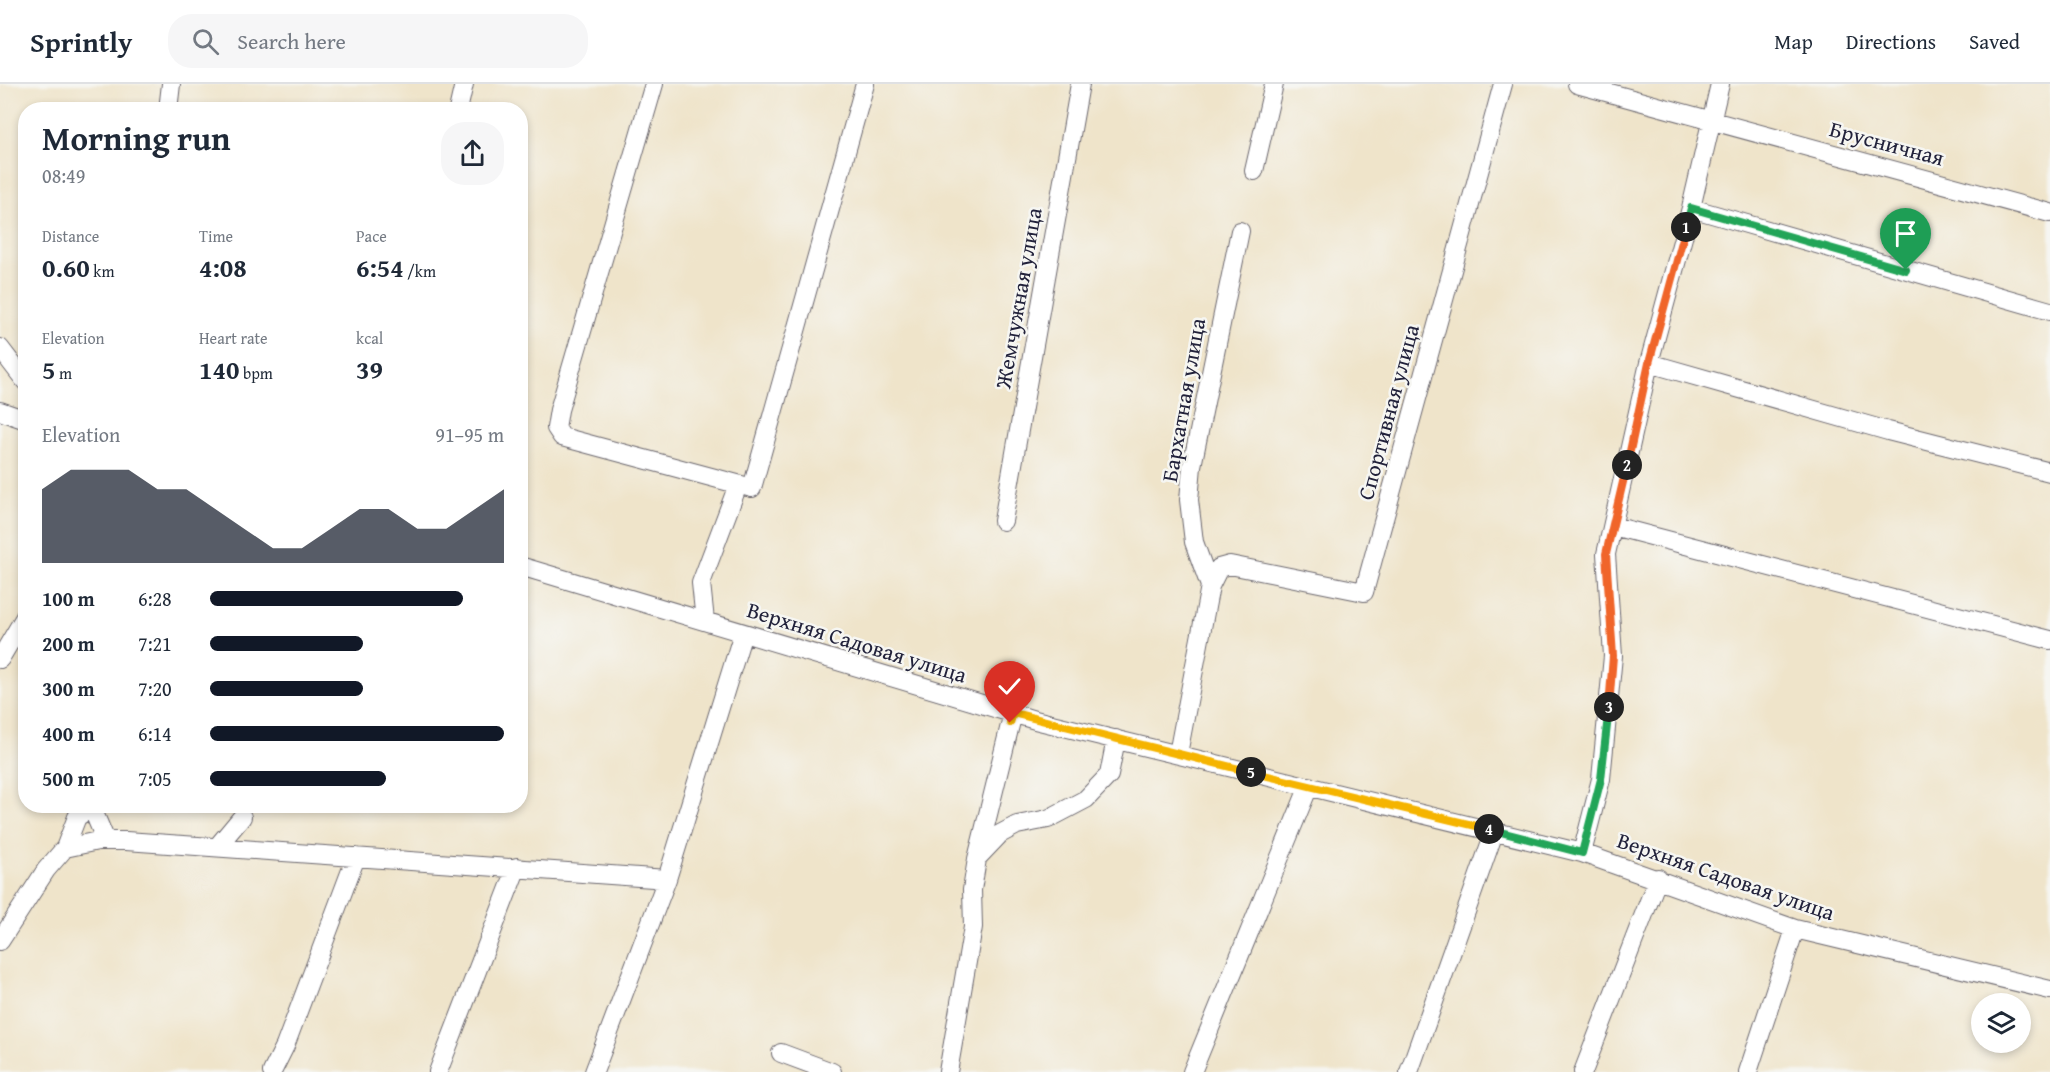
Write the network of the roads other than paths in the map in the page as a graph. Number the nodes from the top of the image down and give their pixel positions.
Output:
1 (171, 84) edge
2 (464, 84) edge
3 (654, 84) edge
4 (865, 84) edge
5 (1080, 84) edge
6 (1274, 84) edge
7 (1503, 84) edge
8 (1577, 84) edge
9 (1720, 84) edge
10 (169, 102) edge
11 (460, 102) edge
12 (1711, 120) junction
13 (1254, 171) dead end
14 (1691, 208) junction
15 (2050, 213) edge
16 (1240, 231) dead end
17 (2050, 311) edge
18 (0, 348) edge
19 (1649, 363) junction
20 (18, 372) edge
21 (0, 411) edge
22 (18, 417) edge
23 (2050, 472) edge
24 (738, 485) junction
25 (1003, 521) dead end
26 (1613, 526) junction
27 (528, 568) edge
28 (1210, 586) junction
29 (705, 621) junction
30 (18, 629) edge
31 (743, 633) junction
32 (2050, 640) edge
33 (0, 659) edge
34 (1013, 713) junction
35 (1116, 740) junction
36 (1178, 754) junction
37 (1309, 786) junction
38 (82, 813) edge
39 (95, 813) edge
40 (242, 818) dead end
41 (1495, 830) junction
42 (106, 841) junction
43 (217, 847) junction
44 (65, 848) junction
45 (1582, 853) junction
46 (356, 857) junction
47 (976, 859) junction
48 (517, 867) junction
49 (1658, 878) junction
50 (668, 879) junction
51 (1795, 929) junction
52 (0, 941) edge
53 (2050, 990) edge
54 (781, 1053) dead end
55 (272, 1072) edge
56 (438, 1072) edge
57 (594, 1072) edge
58 (832, 1072) edge
59 (948, 1072) edge
60 (1192, 1072) edge
61 (1409, 1072) edge
62 (1583, 1072) edge
63 (1748, 1072) edge

1 - 10 street
2 - 11 street
3 - 24 street
4 - 24 street
5 - 25 street, Жемчужная улица
6 - 13 street
7 - 28 street, Спортивная улица
8 - 12 street, Брусничная
9 - 12 street
12 - 14 street
12 - 15 street, Брусничная
14 - 17 street
14 - 19 street
16 - 28 street, Бархатная улица
18 - 20 street
19 - 23 street
19 - 26 street
21 - 22 street
24 - 29 street
26 - 32 street
26 - 45 street
27 - 29 street, Верхняя Садовая улица
28 - 36 street
29 - 31 street, Верхняя Садовая улица
30 - 33 street
31 - 34 street, Верхняя Садовая улица
31 - 50 street
34 - 35 street, Верхняя Садовая улица
34 - 47 street
35 - 36 street, Верхняя Садовая улица
35 - 47 street
36 - 37 street, Верхняя Садовая улица
37 - 41 street, Верхняя Садовая улица
37 - 60 street
38 - 44 street
39 - 42 street
40 - 43 street
41 - 45 street, Верхняя Садовая улица
41 - 61 street
42 - 43 street
42 - 44 street
43 - 46 street
44 - 52 street
45 - 49 street, Верхняя Садовая улица
46 - 48 street
46 - 55 street
47 - 59 street
48 - 50 street
48 - 56 street
49 - 51 street, Верхняя Садовая улица
49 - 62 street
50 - 57 street
51 - 53 street, Верхняя Садовая улица
51 - 63 street
54 - 58 street

